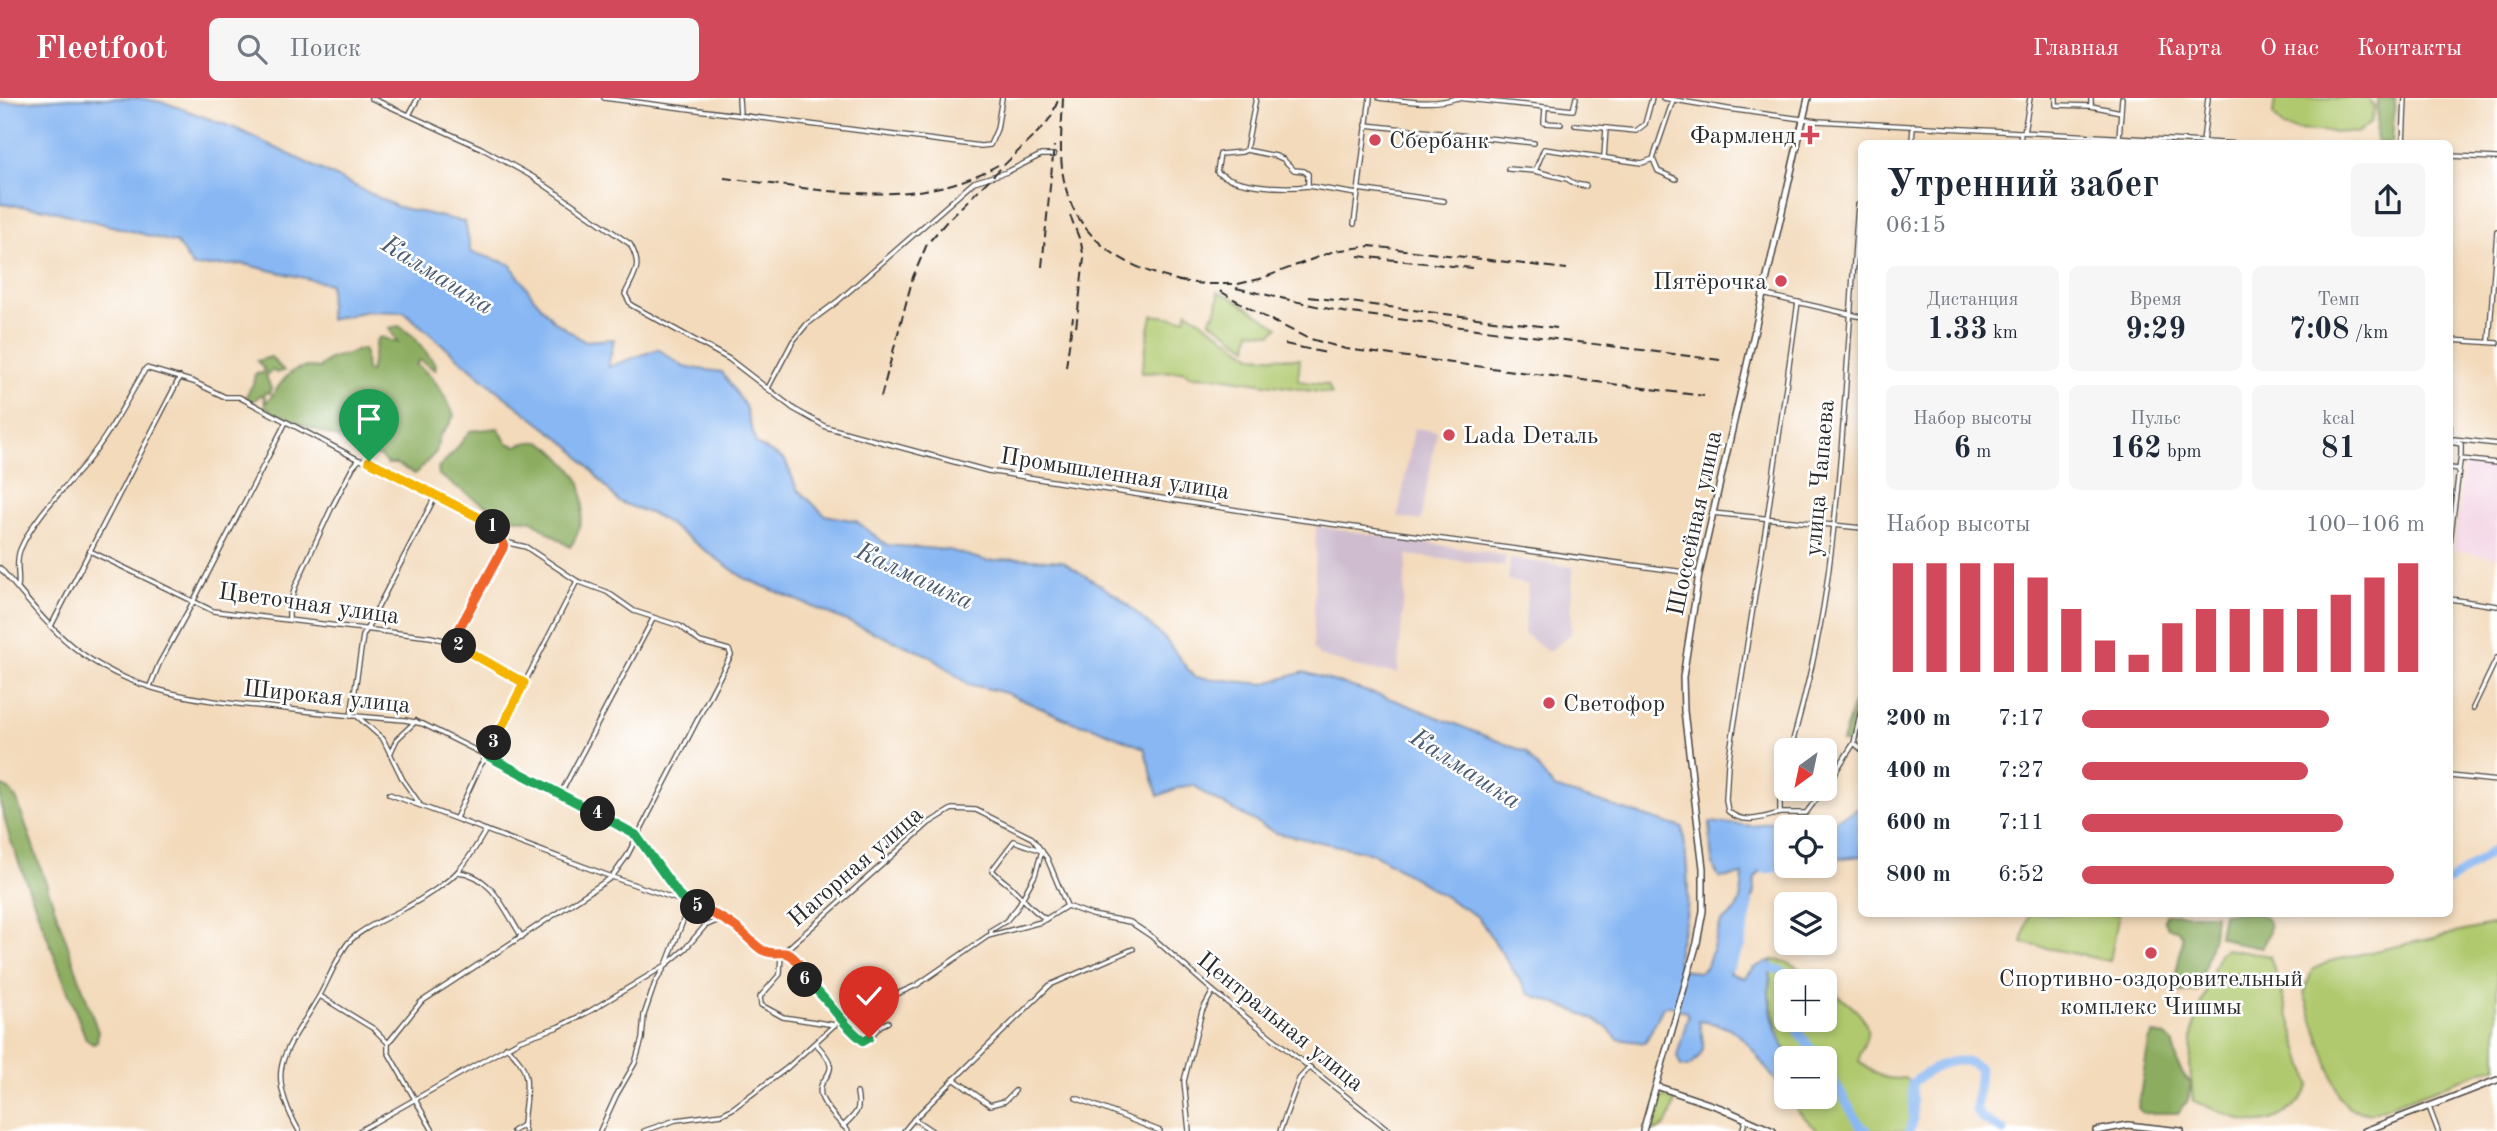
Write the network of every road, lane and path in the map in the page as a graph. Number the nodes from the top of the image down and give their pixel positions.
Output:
1 (370, 98) edge
2 (418, 98) edge
3 (604, 98) edge
4 (739, 98) edge
5 (1002, 98) edge
6 (1256, 98) edge
7 (1370, 98) edge
8 (1379, 98) edge
9 (1576, 98) edge
10 (1652, 98) edge
11 (1663, 98) edge
12 (1808, 98) edge
13 (2030, 98) edge
14 (2056, 98) edge
15 (2091, 98) edge
16 (2122, 98) edge
17 (2208, 98) edge
18 (2405, 98) edge
19 (1673, 100) junction
20 (2091, 106) junction
21 (1545, 108) junction
22 (2121, 112) junction
23 (740, 114) junction
24 (409, 115) junction
25 (1803, 119) junction
26 (1561, 124) dead end
27 (1366, 125) junction
28 (1575, 125) dead end
29 (1913, 125) junction
30 (1606, 128) junction
31 (2022, 132) junction
32 (2119, 138) junction
33 (1912, 140) edge
34 (2021, 140) edge
35 (2161, 140) edge
36 (2203, 140) edge
37 (2403, 140) edge
38 (1534, 143) dead end
39 (1246, 150) junction
40 (1055, 155) dead end
41 (2453, 156) edge
42 (1604, 157) junction
43 (2497, 158) edge
44 (1653, 159) junction
45 (1508, 169) dead end
46 (1535, 172) junction
47 (1676, 179) dead end
48 (1586, 186) dead end
49 (1308, 187) junction
50 (1357, 191) junction
51 (1444, 201) dead end
52 (1857, 205) dead end
53 (1354, 224) dead end
54 (2497, 231) edge
55 (1762, 294) junction
56 (1798, 302) junction
57 (1849, 314) junction
58 (1858, 316) edge
59 (2453, 340) edge
60 (2488, 342) junction
61 (2497, 343) edge
62 (180, 377) junction
63 (768, 388) junction
64 (286, 422) junction
65 (2453, 441) edge
66 (2453, 443) edge
67 (2497, 444) edge
68 (2461, 457) junction
69 (359, 460) junction
70 (2497, 463) edge
71 (2453, 468) edge
72 (2459, 469) junction
73 (436, 495) junction
74 (2453, 512) edge
75 (1712, 513) junction
76 (1767, 520) junction
77 (1834, 525) junction
78 (1858, 528) edge
79 (504, 544) junction
80 (90, 551) junction
81 (0, 568) edge
82 (1699, 574) junction
83 (577, 580) junction
84 (18, 588) junction
85 (2453, 599) edge
86 (193, 602) junction
87 (2497, 606) edge
88 (653, 619) junction
89 (289, 620) junction
90 (51, 626) junction
91 (367, 630) junction
92 (452, 642) junction
93 (2497, 658) edge
94 (524, 683) junction
95 (150, 686) junction
96 (2473, 708) dead end
97 (351, 716) junction
98 (358, 716) junction
99 (416, 722) junction
100 (1858, 724) edge
101 (1793, 738) edge
102 (1854, 743) junction
103 (1858, 746) edge
104 (390, 754) junction
105 (488, 756) junction
106 (1838, 768) edge
107 (2453, 776) edge
108 (2497, 781) edge
109 (561, 793) junction
110 (389, 794) dead end
111 (1780, 802) edge
112 (1814, 802) edge
113 (420, 805) junction
114 (1780, 813) junction
115 (456, 818) junction
116 (486, 830) junction
117 (636, 835) junction
118 (1042, 851) junction
119 (458, 872) junction
120 (612, 877) junction
121 (1022, 898) junction
122 (684, 902) junction
123 (1067, 906) junction
124 (723, 919) junction
125 (1046, 919) junction
126 (991, 935) junction
127 (522, 937) junction
128 (1133, 949) dead end
129 (783, 951) junction
130 (666, 965) junction
131 (1213, 991) junction
132 (320, 996) junction
133 (841, 1019) junction
134 (888, 1022) dead end
135 (835, 1025) junction
136 (388, 1043) junction
137 (815, 1043) junction
138 (506, 1047) junction
139 (1310, 1068) junction
140 (954, 1079) junction
141 (2497, 1080) edge
142 (1656, 1086) junction
143 (1014, 1091) dead end
144 (857, 1093) dead end
145 (415, 1098) junction
146 (1076, 1098) dead end
147 (2429, 1106) junction
148 (914, 1119) junction
149 (1746, 1119) junction
150 (523, 1125) junction
151 (843, 1126) junction
152 (1383, 1129) edge
153 (299, 1131) edge
154 (359, 1131) edge
155 (433, 1131) edge
156 (513, 1131) edge
157 (526, 1131) edge
158 (600, 1131) edge
159 (644, 1131) edge
160 (848, 1131) edge
161 (904, 1131) edge
162 (932, 1131) edge
163 (1160, 1131) edge
164 (1189, 1131) edge
165 (1280, 1131) edge
166 (1390, 1131) edge
167 (1643, 1131) edge
168 (1742, 1131) edge
169 (1773, 1131) edge
170 (2096, 1131) edge
171 (2181, 1131) edge
172 (2365, 1131) edge
173 (2438, 1131) edge

1 - 24 street
2 - 24 street
3 - 23 street
4 - 23 street
5 - 23 street
6 - 39 street
7 - 27 street
8 - 21 street
9 - 21 street
10 - 30 street
11 - 19 street
12 - 25 main road, Шоссейная улица
13 - 31 street
14 - 20 street
15 - 20 street
16 - 22 street
17 - 36 street
18 - 37 street
19 - 25 street
19 - 44 street
20 - 22 street
21 - 26 street
22 - 32 street
24 - 63 street, Промышленная улица
25 - 29 street
25 - 55 main road, Шоссейная улица
27 - 38 street
27 - 50 street
28 - 30 street
29 - 31 street
29 - 33 street
30 - 42 street
31 - 32 street
31 - 34 street
32 - 35 street
39 - 49 street
39 - 49 street
40 - 63 street
41 - 43 street
42 - 44 street
42 - 46 street
44 - 47 street
45 - 46 street
46 - 48 street
49 - 50 street
50 - 51 street
50 - 53 street
52 - 57 street, улица Чапаева
54 - 60 street
55 - 56 street
55 - 75 main road, Шоссейная улица
56 - 57 street
56 - 76 street
57 - 58 street
57 - 77 street, улица Чапаева
59 - 60 street
60 - 61 street
62 - 64 street
62 - 80 street
62 - 84 street
63 - 82 street, Промышленная улица
64 - 69 street
64 - 86 street
65 - 67 street
66 - 68 street
68 - 70 street
68 - 72 street
69 - 73 street
69 - 89 street
71 - 72 street
72 - 74 street
73 - 79 street
73 - 91 street
75 - 76 street
75 - 82 main road, Шоссейная улица
76 - 77 street
76 - 114 street
77 - 78 street
77 - 101 street, улица Чапаева
79 - 83 street
79 - 92 street
80 - 86 street, Цветочная улица
80 - 90 street
81 - 84 street, Широкая улица
82 - 142 main road, Шоссейная улица
83 - 88 street
83 - 94 street
84 - 90 street, Широкая улица
85 - 87 street
86 - 89 street, Цветочная улица
86 - 95 street
88 - 109 street
88 - 117 street
89 - 91 street, Цветочная улица
90 - 95 street, Широкая улица
91 - 92 street, Цветочная улица
91 - 97 street
92 - 94 street, Цветочная улица
93 - 96 street
94 - 105 street
95 - 97 street, Широкая улица
97 - 98 street, Широкая улица
98 - 99 street, Широкая улица
98 - 104 street
99 - 104 street
99 - 105 street, Широкая улица
100 - 102 street
102 - 103 street
102 - 106 street
104 - 113 street
105 - 109 street, Широкая улица
105 - 115 street
107 - 108 street
109 - 117 street, Широкая улица
110 - 113 street
111 - 114 street
112 - 114 street
113 - 115 street
115 - 116 street
116 - 119 street
116 - 120 street
117 - 120 street
117 - 122 street, Широкая улица
118 - 121 street
118 - 121 street
118 - 123 street, Нагорная улица
118 - 129 street, Нагорная улица
119 - 127 street
119 - 132 street
120 - 122 street
120 - 127 street
121 - 125 street
121 - 126 street
122 - 124 street
122 - 130 street
123 - 125 street
123 - 131 street, Центральная улица
124 - 129 street
124 - 130 street
125 - 126 street
126 - 133 street
127 - 136 street
128 - 140 street
129 - 133 street
129 - 135 street
130 - 138 street
130 - 158 street
131 - 139 street, Центральная улица
131 - 164 street
132 - 136 street
132 - 153 street
133 - 134 street
133 - 135 street
135 - 137 street
136 - 145 street
137 - 151 street
137 - 159 street
138 - 145 street
138 - 150 street
139 - 152 street, Центральная улица
139 - 165 street
140 - 143 street
140 - 148 street
141 - 147 main road
142 - 149 main road
142 - 167 main road, Шоссейная улица
144 - 151 street
145 - 154 street
145 - 155 street
146 - 163 street
147 - 172 main road
147 - 173 street
148 - 161 street
148 - 162 street
149 - 168 street
149 - 169 main road
150 - 156 street
150 - 157 street
151 - 160 street
152 - 166 street, Центральная улица
170 - 171 main road

